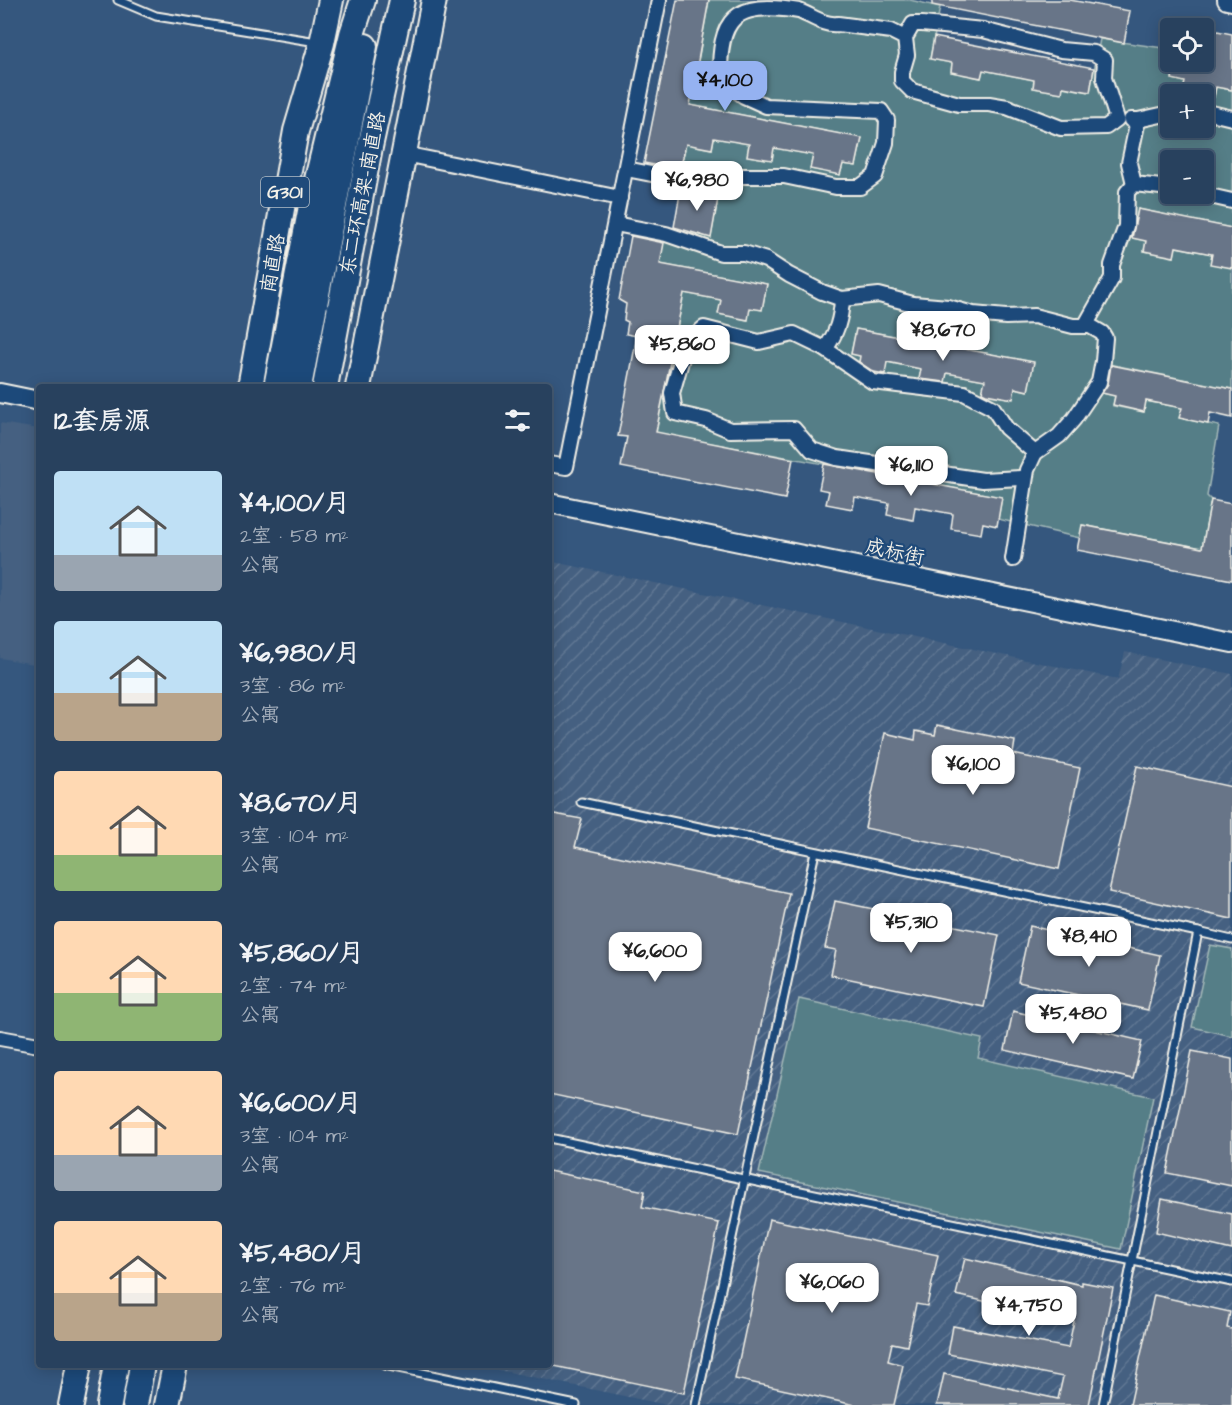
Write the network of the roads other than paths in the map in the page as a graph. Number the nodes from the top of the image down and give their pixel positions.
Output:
1 (118, 0) edge
2 (331, 0) edge
3 (363, 0) edge
4 (375, 0) edge
5 (402, 0) edge
6 (418, 0) edge
7 (434, 0) edge
8 (659, 0) edge
9 (1227, 0) edge
10 (1232, 1) edge
11 (905, 38) junction
12 (322, 43) junction
13 (1214, 114) edge
14 (1160, 115) edge
15 (1232, 118) edge
16 (1117, 119) junction
17 (1138, 120) junction
18 (404, 154) junction
19 (626, 169) junction
20 (1134, 184) junction
21 (1160, 188) edge
22 (620, 198) junction
23 (1214, 198) edge
24 (1232, 201) edge
25 (615, 224) junction
26 (842, 299) junction
27 (1085, 326) junction
28 (825, 349) junction
29 (251, 384) edge
30 (277, 384) edge
31 (300, 384) edge
32 (326, 384) edge
33 (345, 384) edge
34 (359, 384) edge
35 (0, 393) edge
36 (36, 399) edge
37 (1035, 453) junction
38 (552, 465) edge
39 (1021, 478) dead end
40 (552, 504) edge
41 (1012, 559) dead end
42 (1232, 643) edge
43 (581, 802) dead end
44 (815, 852) junction
45 (1198, 932) junction
46 (1232, 940) edge
47 (0, 1038) edge
48 (36, 1044) edge
49 (552, 1139) edge
50 (745, 1180) junction
51 (1132, 1262) junction
52 (1232, 1282) edge
53 (78, 1368) edge
54 (116, 1368) edge
55 (141, 1368) edge
56 (174, 1368) edge
57 (398, 1368) edge
58 (71, 1405) edge
59 (109, 1405) edge
60 (135, 1405) edge
61 (167, 1405) edge
62 (576, 1405) edge
63 (696, 1405) edge
64 (1103, 1405) edge

1 - 12 lane
2 - 12 highway, 南直路 / G301
3 - 30 highway
4 - 31 highway, 东二环高架-南直路
5 - 32 highway, 东二环高架-南直路
6 - 33 highway
7 - 18 highway
8 - 19 street
9 - 10 street
11 - 16 street
11 - 16 street
11 - 19 street
12 - 29 highway, 南直路 / G301
13 - 15 street
14 - 17 street
16 - 17 street
17 - 20 street
18 - 22 street
18 - 34 highway
19 - 22 street
20 - 21 street
20 - 27 street
22 - 25 street
23 - 24 street
25 - 26 street
25 - 38 street
26 - 27 street
26 - 28 street
27 - 37 street
28 - 37 street
28 - 39 street
35 - 36 street
37 - 41 street
40 - 42 street, 成标街
43 - 44 lane
44 - 45 lane
44 - 50 lane
45 - 46 lane
45 - 51 lane
47 - 48 street
49 - 50 lane
50 - 51 lane
50 - 63 lane
51 - 52 lane
51 - 64 lane
53 - 58 highway
54 - 59 highway
55 - 60 highway
56 - 61 highway
57 - 62 lane

